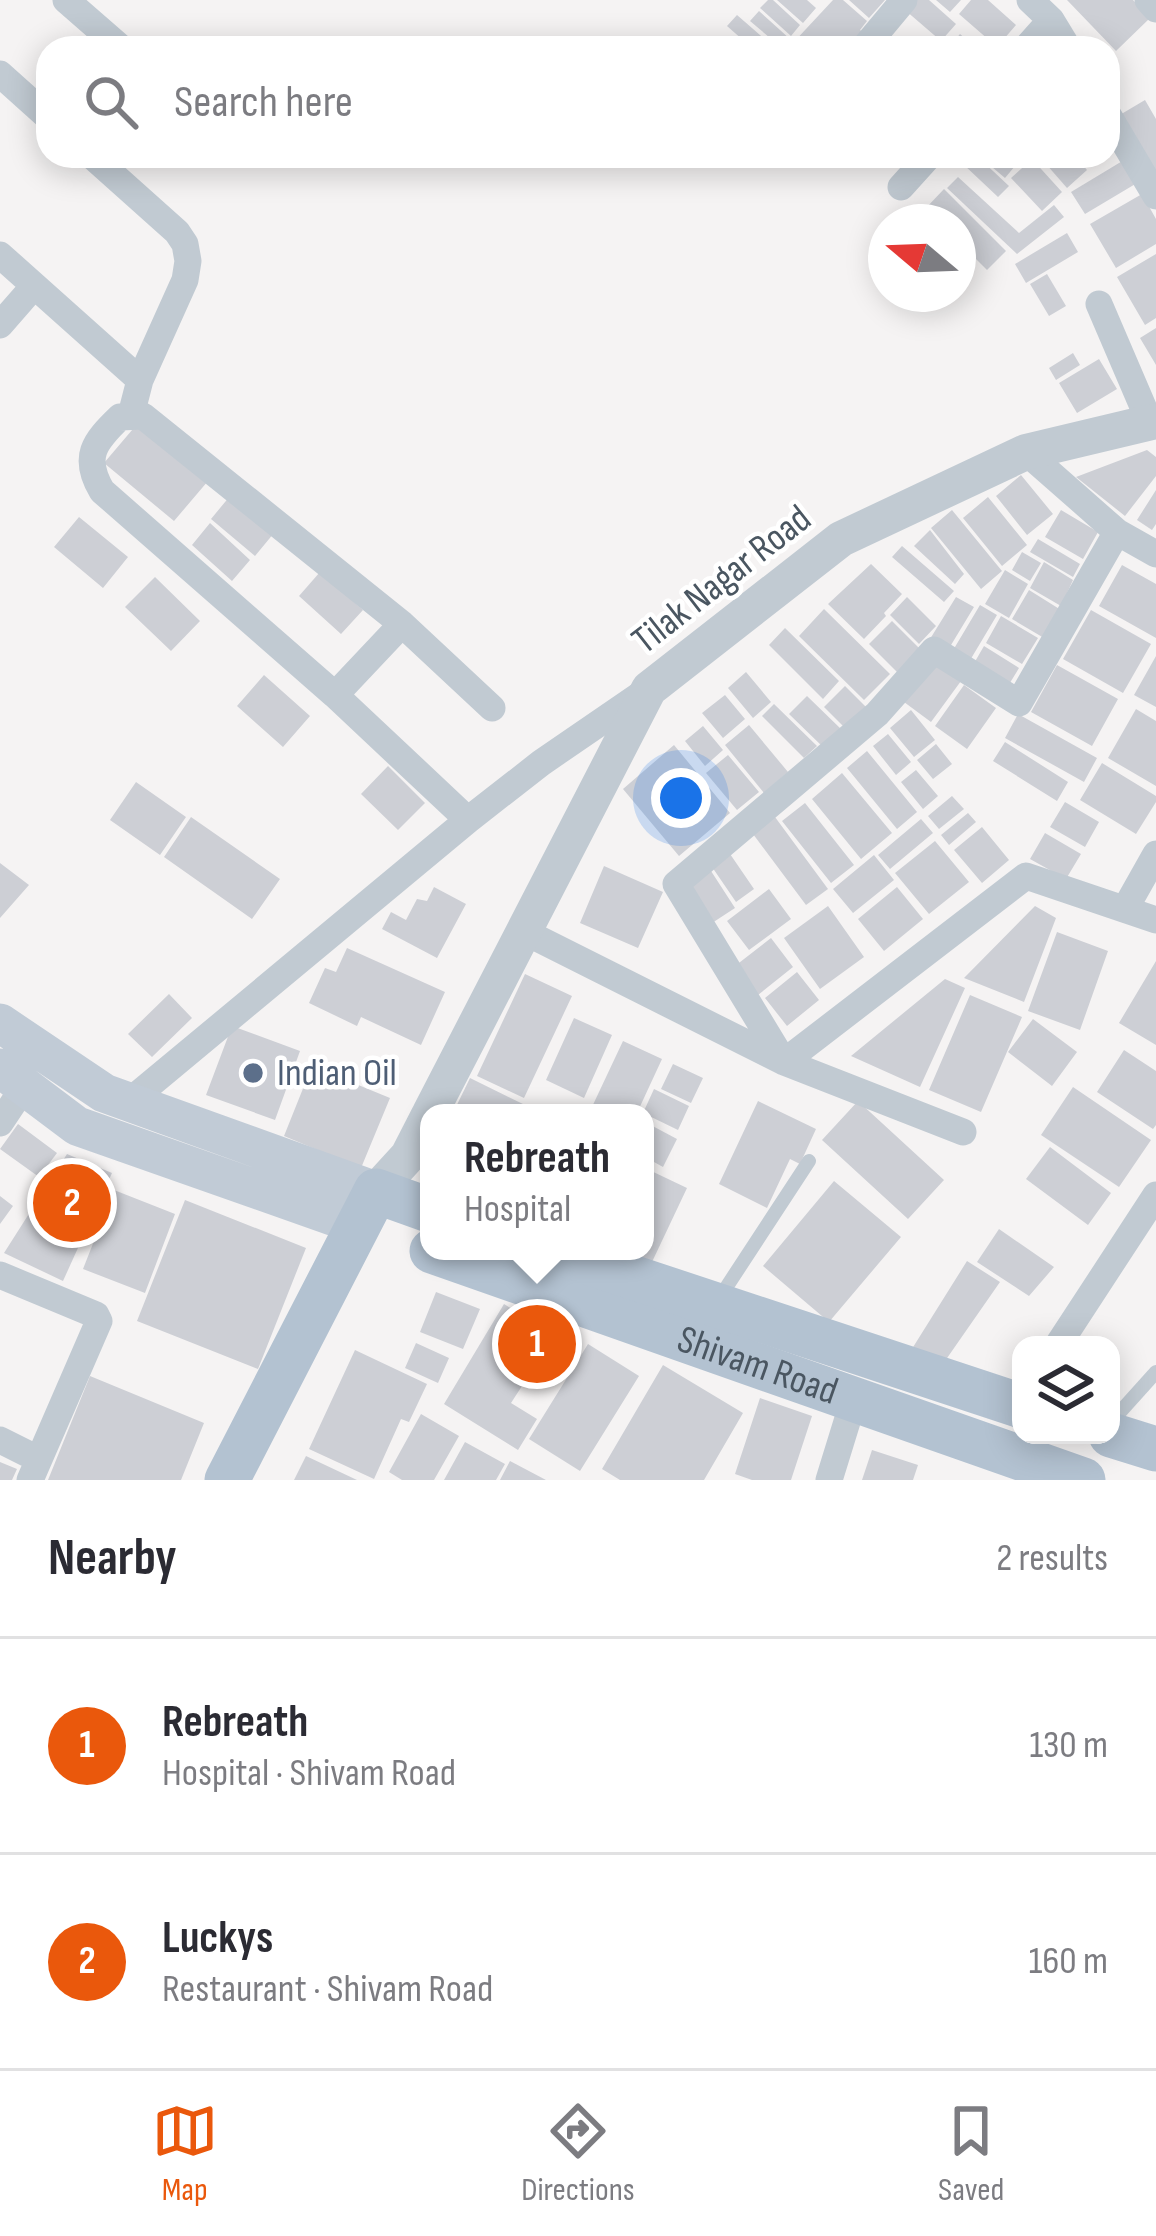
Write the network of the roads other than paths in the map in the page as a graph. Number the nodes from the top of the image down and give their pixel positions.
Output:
1 (66, 0) edge
2 (904, 0) edge
3 (1148, 0) edge
4 (1041, 10) edge
5 (1156, 10) edge
6 (107, 36) edge
7 (873, 36) edge
8 (1059, 36) edge
9 (0, 74) edge
10 (36, 106) edge
11 (1120, 135) edge
12 (105, 168) edge
13 (918, 168) edge
14 (901, 187) dead end
15 (1156, 196) edge
16 (0, 255) edge
17 (34, 286) junction
18 (1099, 304) dead end
19 (0, 325) edge
20 (140, 380) junction
21 (131, 415) junction
22 (1153, 422) edge
23 (1026, 452) junction
24 (1117, 532) junction
25 (1156, 554) edge
26 (402, 624) junction
27 (649, 689) junction
28 (335, 695) junction
29 (492, 708) dead end
30 (468, 820) junction
31 (1156, 854) edge
32 (1125, 909) junction
33 (1156, 920) edge
34 (523, 932) junction
35 (0, 1023) edge
36 (784, 1062) junction
37 (12, 1077) edge
38 (130, 1101) junction
39 (434, 1104) edge
40 (0, 1123) edge
41 (420, 1132) edge
42 (963, 1132) dead end
43 (809, 1161) dead end
44 (1156, 1195) edge
45 (389, 1212) edge
46 (420, 1241) edge
47 (456, 1260) edge
48 (581, 1260) edge
49 (0, 1275) edge
50 (716, 1304) junction
51 (1064, 1336) edge
52 (1156, 1372) edge
53 (854, 1399) junction
54 (1012, 1401) edge
55 (1120, 1412) edge
56 (1120, 1438) edge
57 (0, 1440) edge
58 (1156, 1449) edge
59 (34, 1470) edge
60 (226, 1480) edge
61 (258, 1480) edge
62 (829, 1480) edge
63 (1083, 1480) edge

1 - 6 street
2 - 7 street
3 - 5 street
4 - 8 street
9 - 10 street
11 - 15 street
12 - 20 street
13 - 14 street
16 - 17 street
17 - 19 street
17 - 20 street
18 - 22 street
20 - 21 street
21 - 26 street
21 - 28 street
22 - 23 street, Tilak Nagar Road
23 - 24 street
23 - 27 street, Tilak Nagar Road
24 - 25 street
24 - 36 street
26 - 28 street
26 - 29 street
27 - 30 street
27 - 34 street, Tilak Nagar Road
28 - 30 street
30 - 38 street
31 - 32 street
32 - 33 street
32 - 36 street
34 - 36 street
34 - 39 street, Tilak Nagar Road
35 - 38 main road, Shivam Road
36 - 42 street
37 - 40 street
37 - 45 main road, Shivam Road
38 - 45 main road, Shivam Road
41 - 45 street, Tilak Nagar Road
43 - 50 lane
44 - 51 street
45 - 46 main road, Shivam Road
45 - 60 main road
45 - 61 main road
47 - 53 main road, Shivam Road
48 - 50 main road, Shivam Road
49 - 59 street
50 - 54 main road, Shivam Road
52 - 55 lane
53 - 62 street
53 - 63 main road, Shivam Road
56 - 58 main road
57 - 59 street

